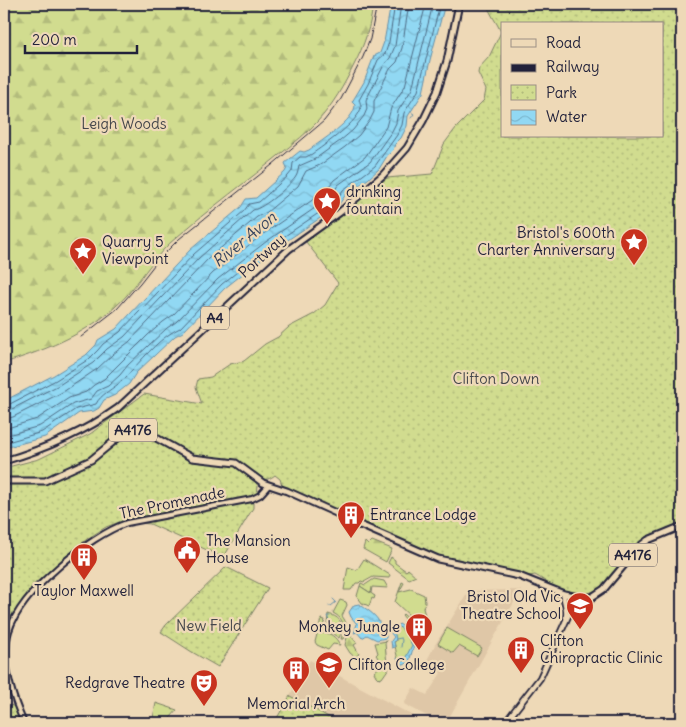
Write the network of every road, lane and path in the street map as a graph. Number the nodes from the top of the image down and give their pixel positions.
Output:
1 (459, 4) edge
2 (4, 461) edge
3 (4, 481) edge
4 (266, 484) junction
5 (682, 526) edge
6 (564, 594) junction
7 (592, 597) junction
8 (566, 620) junction
9 (24, 723) edge
10 (505, 723) edge

1 - 2 main road, Portway / A4
3 - 4 main road, A4176
4 - 6 main road, A4176
4 - 9 street, The Promenade
5 - 7 main road, A4176
6 - 7 main road, A4176
6 - 8 main road
7 - 8 main road
8 - 10 main road

